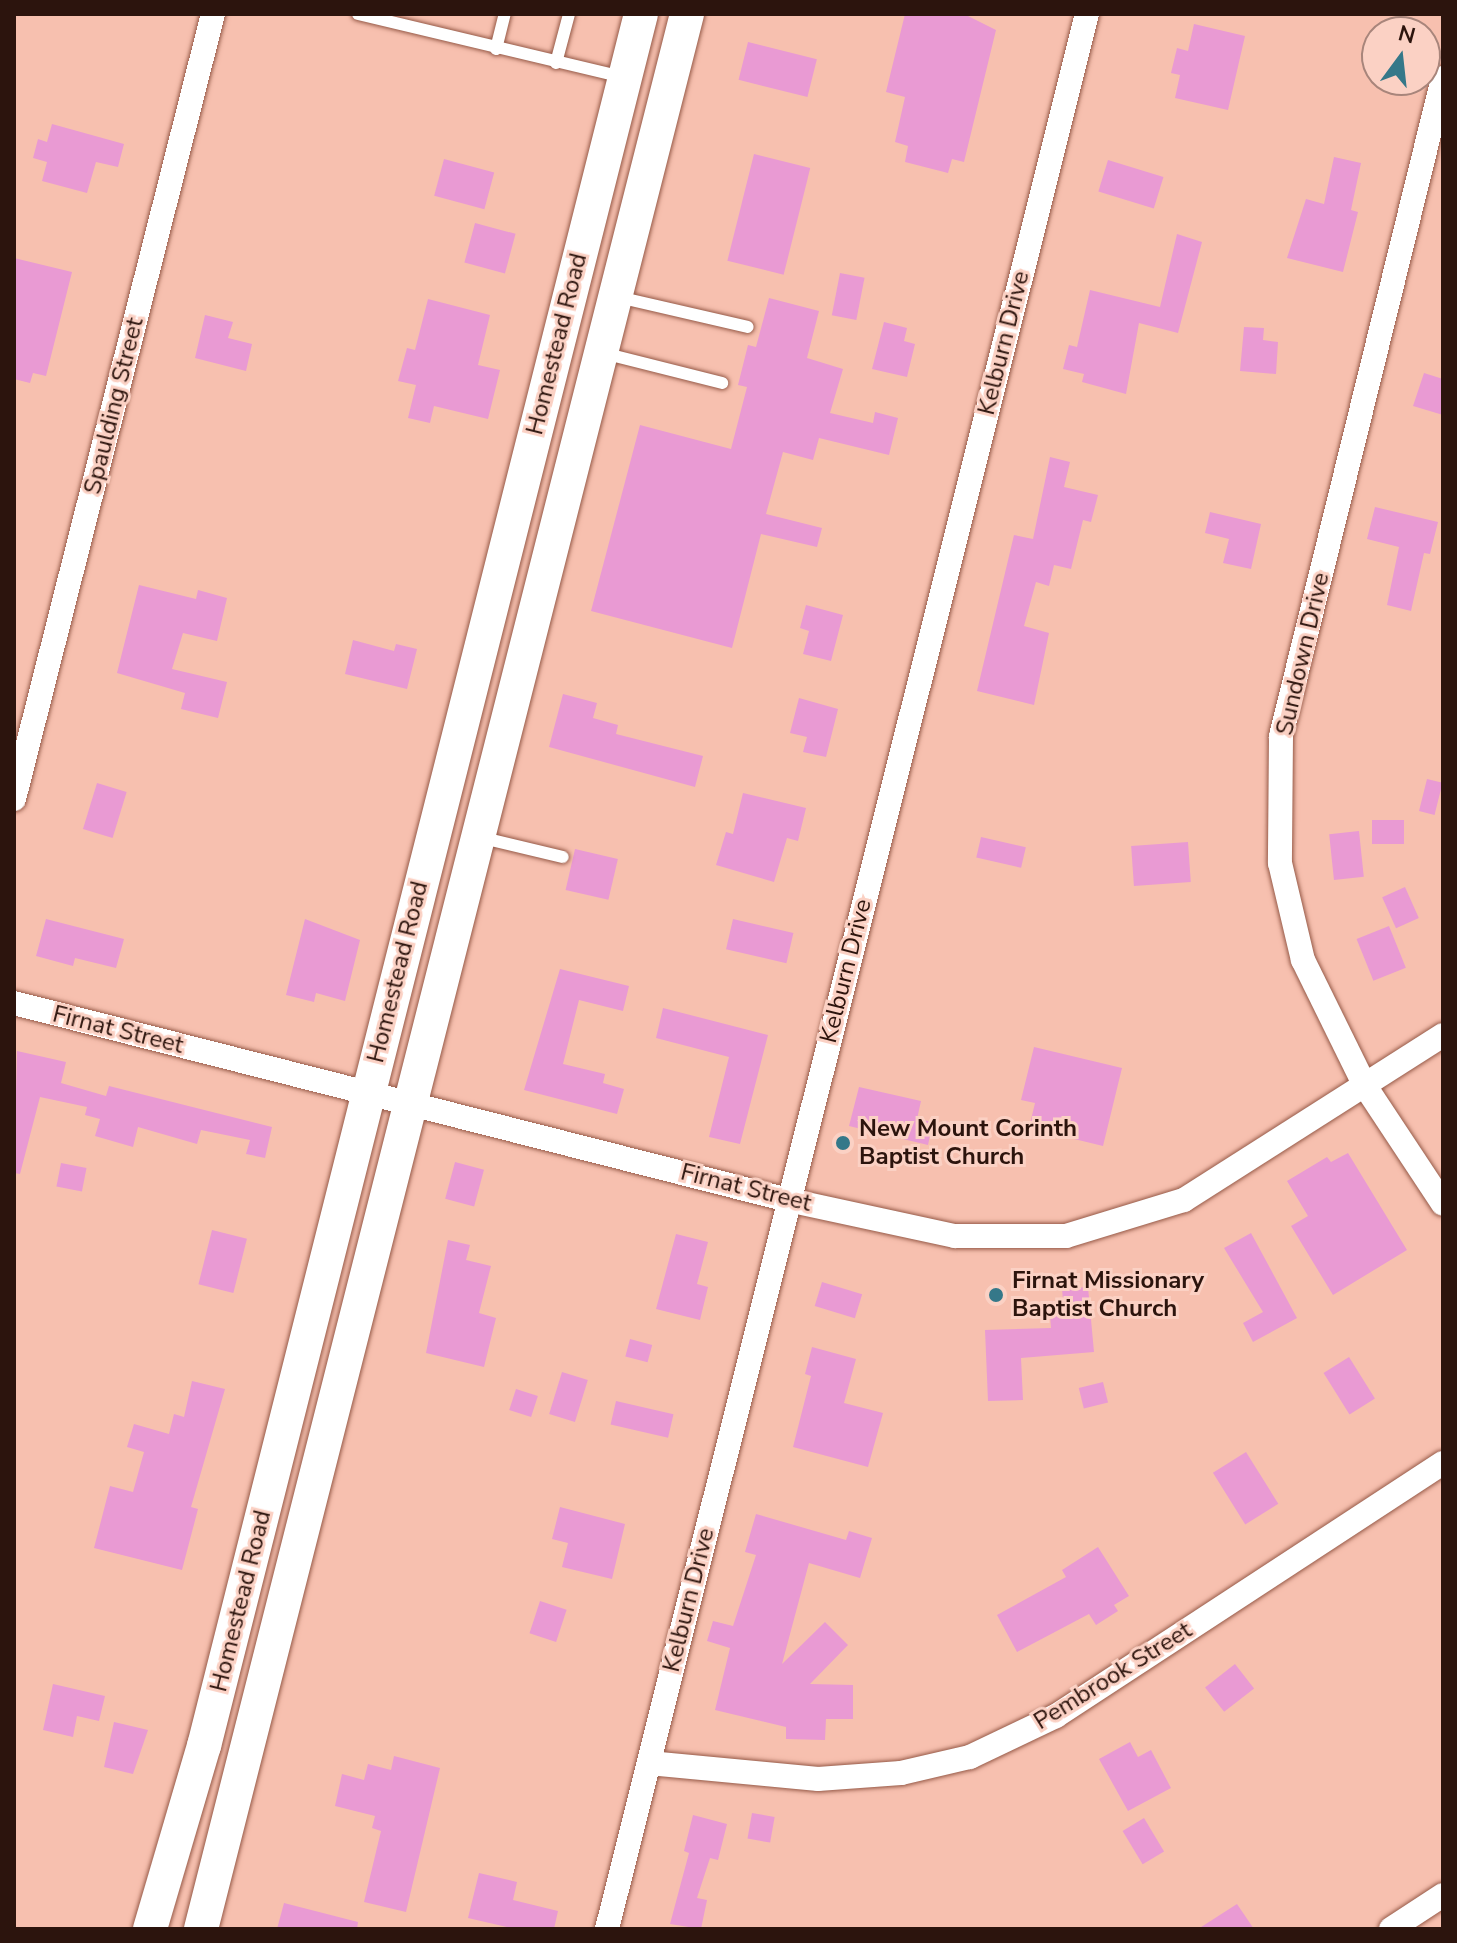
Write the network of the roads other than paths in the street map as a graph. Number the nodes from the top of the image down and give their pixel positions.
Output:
1 (213, 14) edge
2 (358, 14) edge
3 (505, 14) edge
4 (569, 14) edge
5 (641, 14) edge
6 (687, 14) edge
7 (1087, 14) edge
8 (496, 49) junction
9 (556, 63) junction
10 (625, 78) junction
11 (1443, 78) edge
12 (607, 146) junction
13 (649, 160) junction
14 (615, 296) junction
15 (748, 327) dead end
16 (600, 352) junction
17 (722, 383) dead end
18 (520, 489) junction
19 (564, 494) junction
20 (14, 799) edge
21 (476, 836) junction
22 (563, 857) dead end
23 (14, 1003) edge
24 (1443, 1035) edge
25 (1365, 1086) junction
26 (367, 1094) junction
27 (408, 1100) junction
28 (788, 1200) junction
29 (1443, 1204) edge
30 (1443, 1463) edge
31 (273, 1471) junction
32 (314, 1480) junction
33 (204, 1746) junction
34 (245, 1759) junction
35 (649, 1763) junction
36 (1443, 1895) edge
37 (150, 1926) edge
38 (201, 1929) edge
39 (607, 1929) edge
40 (1391, 1929) edge

1 - 20 street, Spaulding Street
2 - 8 lane
3 - 8 lane
4 - 9 lane
5 - 10 main road, Homestead Road
6 - 13 main road, Homestead Road
7 - 28 street, Kelburn Drive
8 - 9 lane
9 - 10 lane
10 - 12 main road, Homestead Road
11 - 25 street, Sundown Drive
12 - 13 main road
12 - 18 main road, Homestead Road
13 - 14 main road, Homestead Road
14 - 15 lane
14 - 16 main road, Homestead Road
16 - 17 lane
16 - 19 main road, Homestead Road
18 - 19 main road
18 - 26 main road, Homestead Road
19 - 21 main road, Homestead Road
21 - 22 lane
21 - 27 main road, Homestead Road
23 - 26 street, Firnat Street
24 - 25 street, Firnat Street
25 - 28 street, Firnat Street
25 - 29 street, Sundown Drive
26 - 27 street, Firnat Street
26 - 31 main road, Homestead Road
27 - 28 street, Firnat Street
27 - 32 main road, Homestead Road
28 - 35 street, Kelburn Drive
30 - 35 street, Pembrook Street
31 - 32 main road
31 - 33 main road, Homestead Road
32 - 34 main road, Homestead Road
33 - 34 main road
33 - 37 main road, Homestead Road
34 - 38 main road, Homestead Road
35 - 39 street, Kelburn Drive
36 - 40 street

